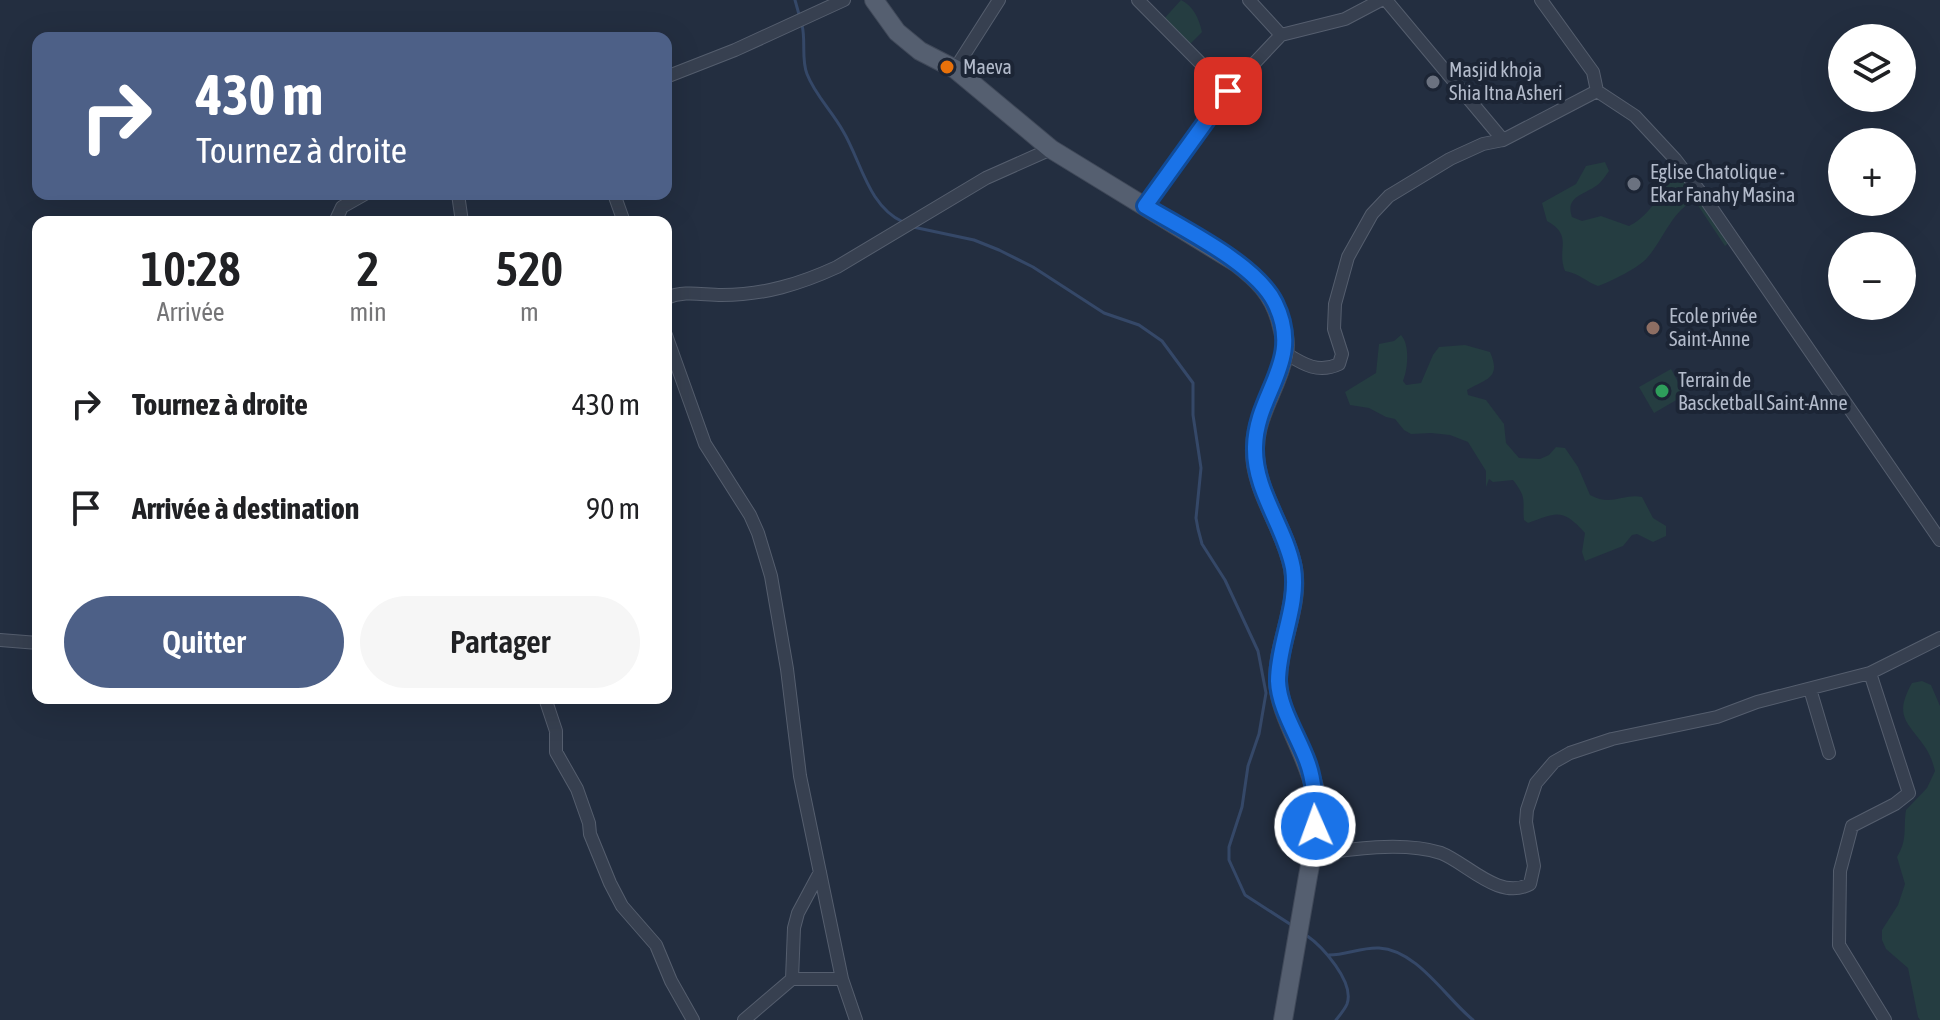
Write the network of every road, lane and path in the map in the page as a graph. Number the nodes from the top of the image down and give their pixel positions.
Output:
1 (844, 0) edge
2 (874, 0) edge
3 (999, 0) edge
4 (1138, 0) edge
5 (1249, 0) edge
6 (1384, 0) edge
7 (1541, 0) edge
8 (1281, 35) junction
9 (955, 69) junction
10 (672, 75) edge
11 (1228, 91) junction
12 (1597, 91) junction
13 (1503, 140) junction
14 (1051, 149) junction
15 (354, 200) edge
16 (1145, 206) junction
17 (338, 216) edge
18 (672, 296) edge
19 (672, 352) edge
20 (1285, 353) junction
21 (1940, 540) edge
22 (1940, 638) edge
23 (0, 640) edge
24 (32, 643) edge
25 (1870, 673) junction
26 (1810, 689) junction
27 (547, 704) edge
28 (1829, 753) dead end
29 (1312, 855) junction
30 (820, 871) junction
31 (792, 979) junction
32 (842, 979) junction
33 (693, 1020) edge
34 (744, 1020) edge
35 (856, 1020) edge
36 (1283, 1020) edge
37 (1885, 1020) edge

1 - 10 street
2 - 9 main road
3 - 9 street
4 - 11 street
5 - 8 street
6 - 8 street
6 - 13 street
7 - 12 street
8 - 11 street
9 - 14 main road
11 - 16 street
12 - 13 street
12 - 21 street
13 - 20 street
14 - 16 main road
14 - 18 street
15 - 17 street
16 - 20 main road
19 - 30 street
20 - 29 main road
22 - 25 street
23 - 24 street
25 - 26 street
25 - 37 street
26 - 28 street
26 - 29 street
27 - 33 street
29 - 36 main road
30 - 31 street
30 - 32 street
31 - 32 street
31 - 34 street
32 - 35 street

